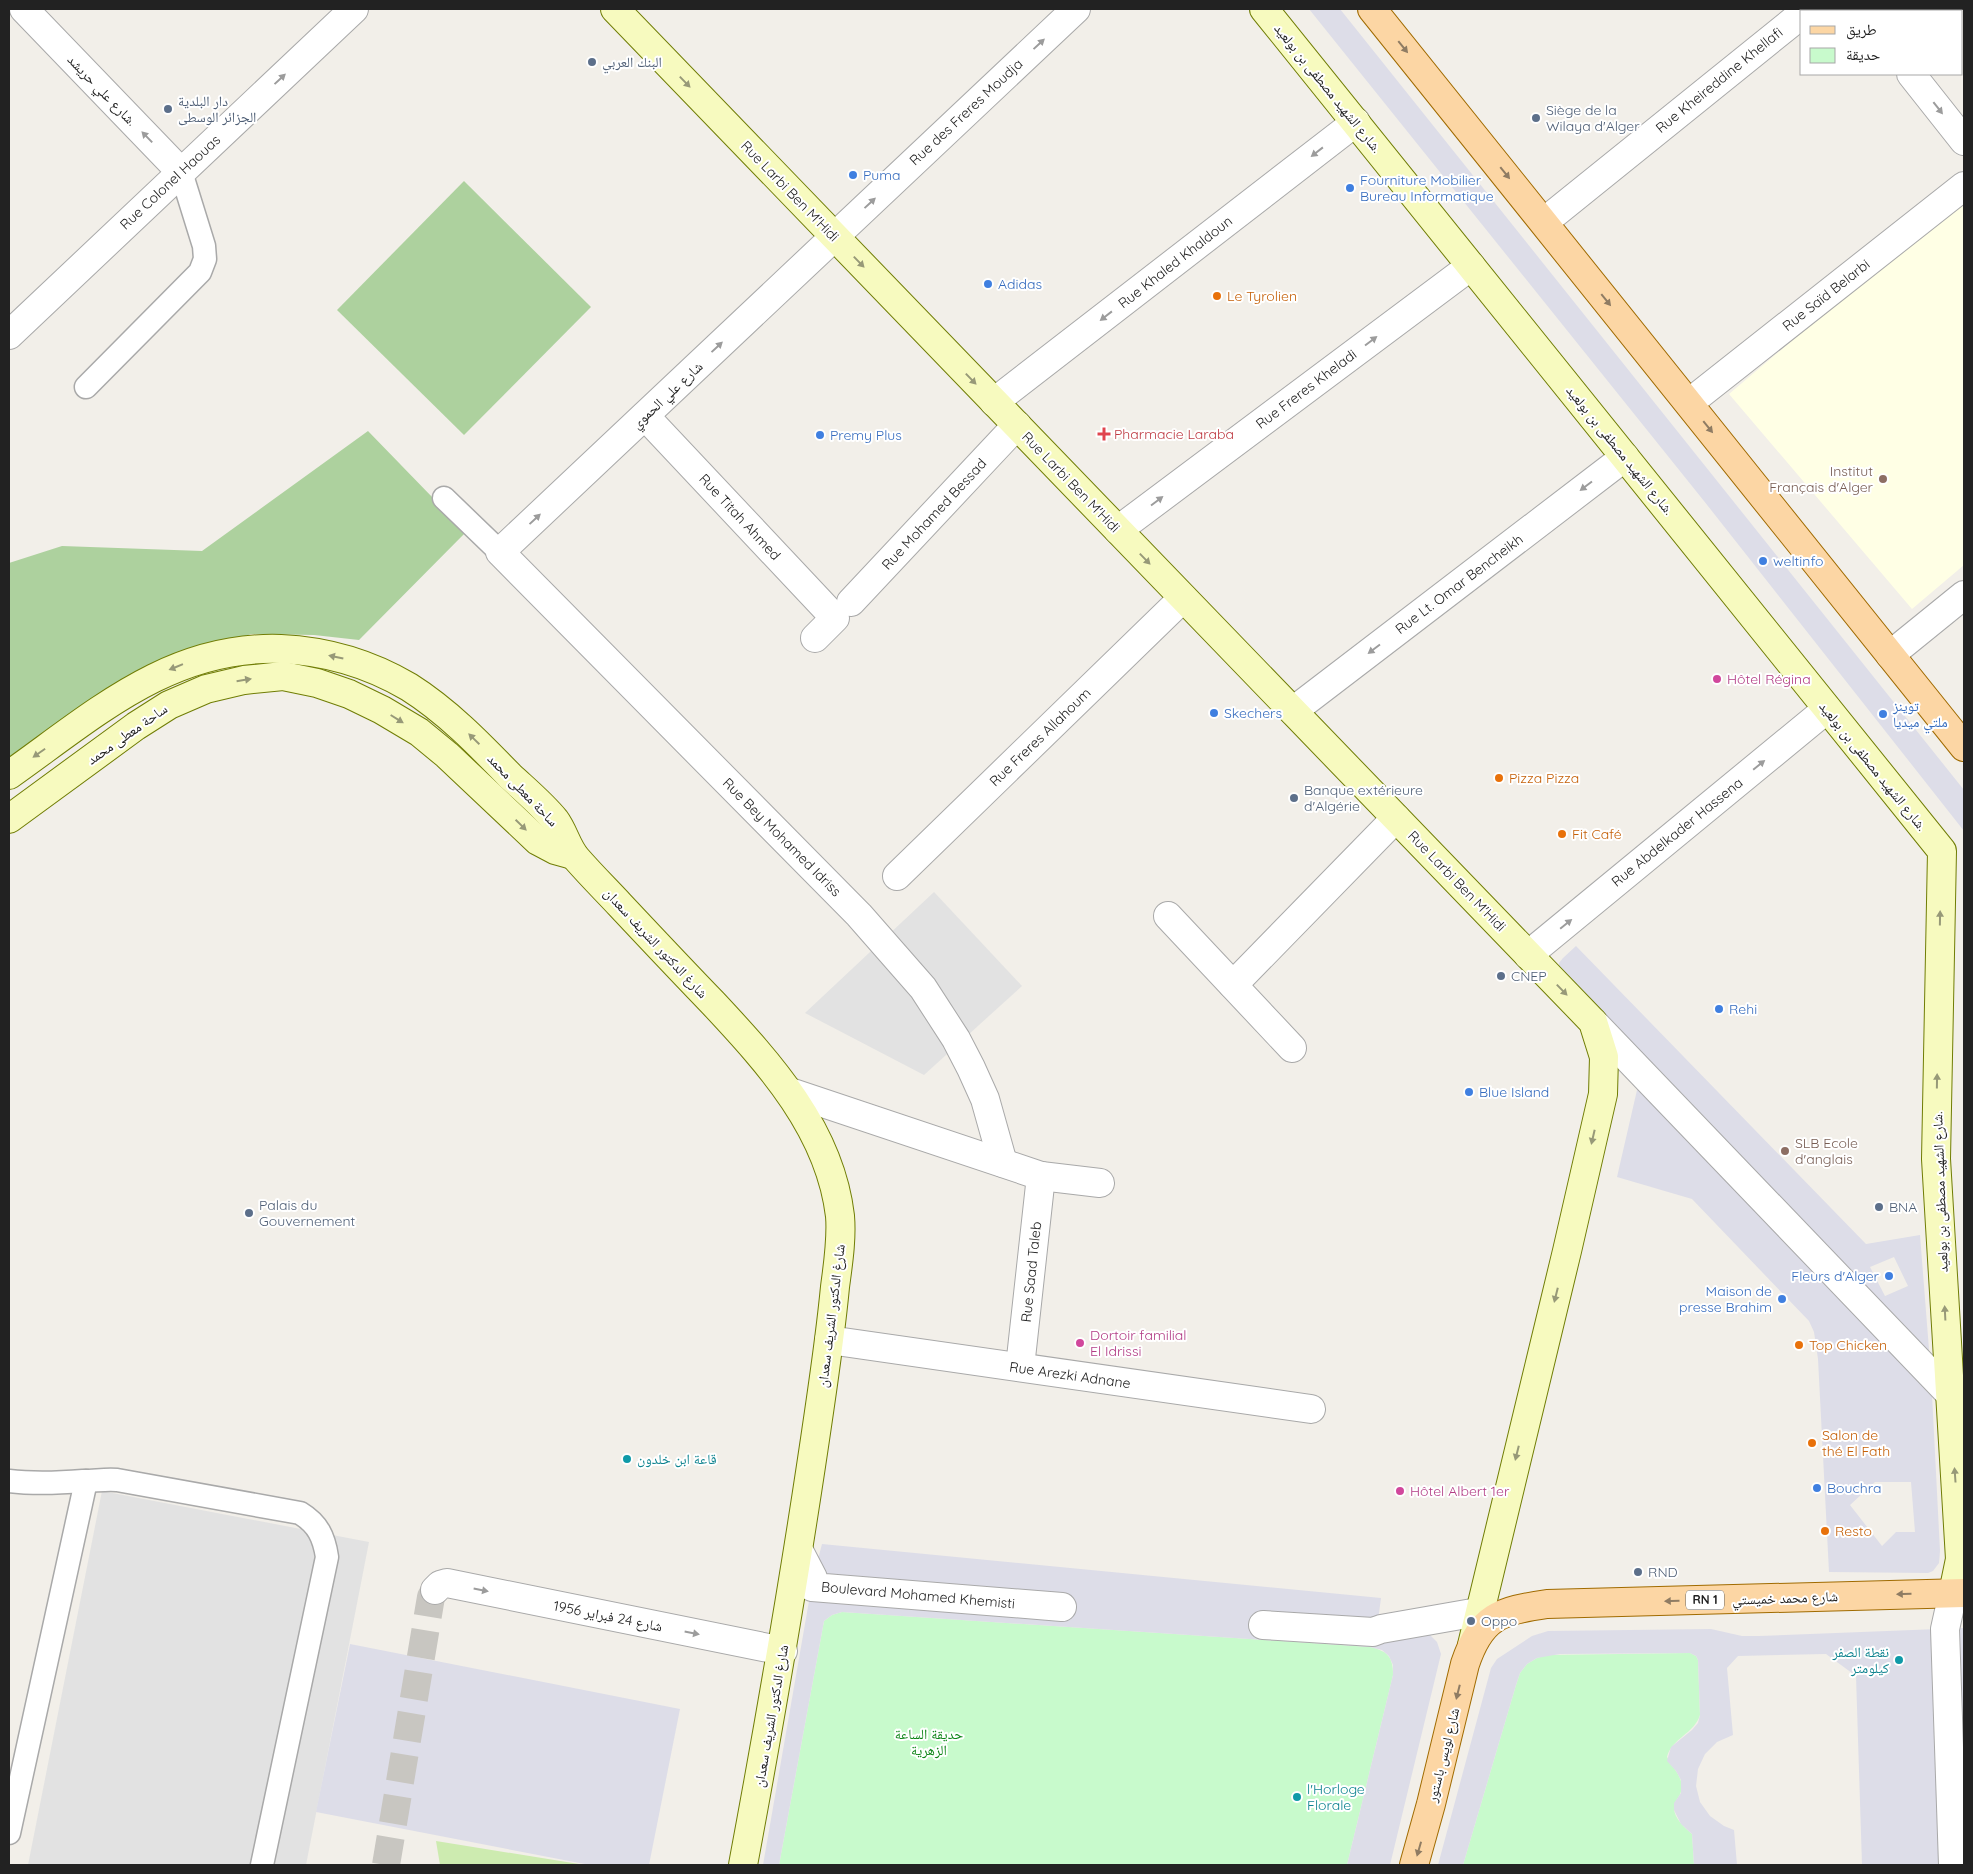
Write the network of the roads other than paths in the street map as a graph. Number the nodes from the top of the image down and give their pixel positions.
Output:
1 (24, 9) edge
2 (354, 9) edge
3 (615, 9) edge
4 (1076, 9) edge
5 (1264, 9) edge
6 (1372, 9) edge
7 (1800, 14) edge
8 (1912, 75) edge
9 (1356, 122) junction
10 (1964, 141) edge
11 (181, 172) junction
12 (1964, 186) edge
13 (1544, 222) junction
14 (834, 237) junction
15 (1471, 266) junction
16 (9, 336) edge
17 (86, 387) dead end
18 (994, 402) junction
19 (1689, 403) junction
20 (645, 416) junction
21 (1017, 425) junction
22 (1625, 457) junction
23 (444, 498) dead end
24 (1118, 530) junction
25 (500, 552) junction
26 (1964, 595) edge
27 (1183, 598) junction
28 (843, 610) junction
29 (815, 638) dead end
30 (1890, 655) junction
31 (1827, 709) junction
32 (1293, 711) junction
33 (1964, 747) edge
34 (9, 774) edge
35 (1396, 818) junction
36 (9, 819) edge
37 (573, 855) junction
38 (897, 876) dead end
39 (1168, 916) dead end
40 (1528, 955) junction
41 (1233, 985) junction
42 (1592, 1022) junction
43 (1292, 1048) dead end
44 (790, 1092) junction
45 (1003, 1163) junction
46 (1041, 1176) junction
47 (1100, 1183) dead end
48 (829, 1340) junction
49 (1020, 1368) junction
50 (1950, 1394) junction
51 (1311, 1409) dead end
52 (9, 1481) edge
53 (86, 1481) junction
54 (799, 1551) junction
55 (435, 1590) dead end
56 (1959, 1593) edge
57 (1062, 1607) dead end
58 (1478, 1612) junction
59 (1263, 1625) dead end
60 (1472, 1645) junction
61 (783, 1651) junction
62 (9, 1833) edge
63 (262, 1865) edge
64 (743, 1865) edge
65 (1414, 1865) edge
66 (1953, 1865) edge

11 -> 1 street, شارع علي حريشد.
11 -> 2 street, Rue Colonel Haouas
3 -> 14 main road, Rue Larbi Ben M'Hidi
14 -> 4 street, Rue des Freres Moudja
5 - 9 main road, شارع الشهيد مصطفى بن بولعيد.
6 -> 13 main road
7 - 13 street, Rue Kheireddine Khellafi
8 -> 10 street
9 - 15 main road, شارع الشهيد مصطفى بن بولعيد.
9 -> 18 street, Rue Khaled Khaldoun
11 - 16 street, Rue Colonel Haouas
11 - 17 lane
12 - 19 street, Rue Saïd Belarbi
13 -> 19 main road
14 -> 18 main road, Rue Larbi Ben M'Hidi
20 -> 14 street, شارع علي الحموي
15 - 22 main road, شارع الشهيد مصطفى بن بولعيد.
24 -> 15 street, Rue Freres Kheladi
18 - 21 main road, Rue Larbi Ben M'Hidi
19 -> 30 main road
25 -> 20 street, شارع علي الحموي
20 - 28 street, Rue Titah Ahmed
21 - 24 main road, Rue Larbi Ben M'Hidi
21 - 28 street, Rue Mohamed Bessad
22 - 31 main road, شارع الشهيد مصطفى بن بولعيد.
22 -> 32 street, Rue Lt. Omar Bencheikh
23 - 25 lane
24 -> 27 main road, Rue Larbi Ben M'Hidi
25 - 45 street, Rue Bey Mohamed Idriss
26 - 30 street
27 - 32 main road, Rue Larbi Ben M'Hidi
27 - 38 street, Rue Freres Allahoum
28 - 29 street, Rue Mohamed Bessad
30 - 33 main road
40 -> 31 street, Rue Abdelkader Hassena
50 -> 31 main road, شارع الشهيد مصطفى بن بولعيد.
32 - 35 main road, Rue Larbi Ben M'Hidi
37 -> 34 main road, ساحة معطى محمد
35 - 40 main road, Rue Larbi Ben M'Hidi
35 - 41 street
36 -> 37 main road, ساحة معطى محمد
37 - 44 main road, شارغ الدكتور الشريف سعدان
39 - 41 street
40 -> 42 main road, Rue Larbi Ben M'Hidi
41 - 43 street
42 - 50 street
42 -> 58 main road
44 - 45 street
44 - 48 main road, شارغ الدكتور الشريف سعدان
45 - 46 street
46 - 47 street
46 - 49 street, Rue Saad Taleb
48 - 49 street, Rue Arezki Adnane
48 - 54 main road, شارغ الدكتور الشريف سعدان
49 - 51 street, Rue Arezki Adnane
56 -> 50 main road, شارع الشهيد مصطفى بن بولعيد.
52 - 53 lane
53 - 62 lane
53 - 63 lane
54 - 57 street, Boulevard Mohamed Khemisti
54 - 61 main road, شارغ الدكتور الشريف سعدان
55 -> 61 street, شارع 24 فبراير 1956
56 -> 60 main road, شارع محمد خميستي / RN 1
56 - 66 street
58 - 59 street
58 - 60 main road
60 -> 65 main road, شارع لويس باستور / RN 1
61 - 64 main road, شارغ الدكتور الشريف سعدان

